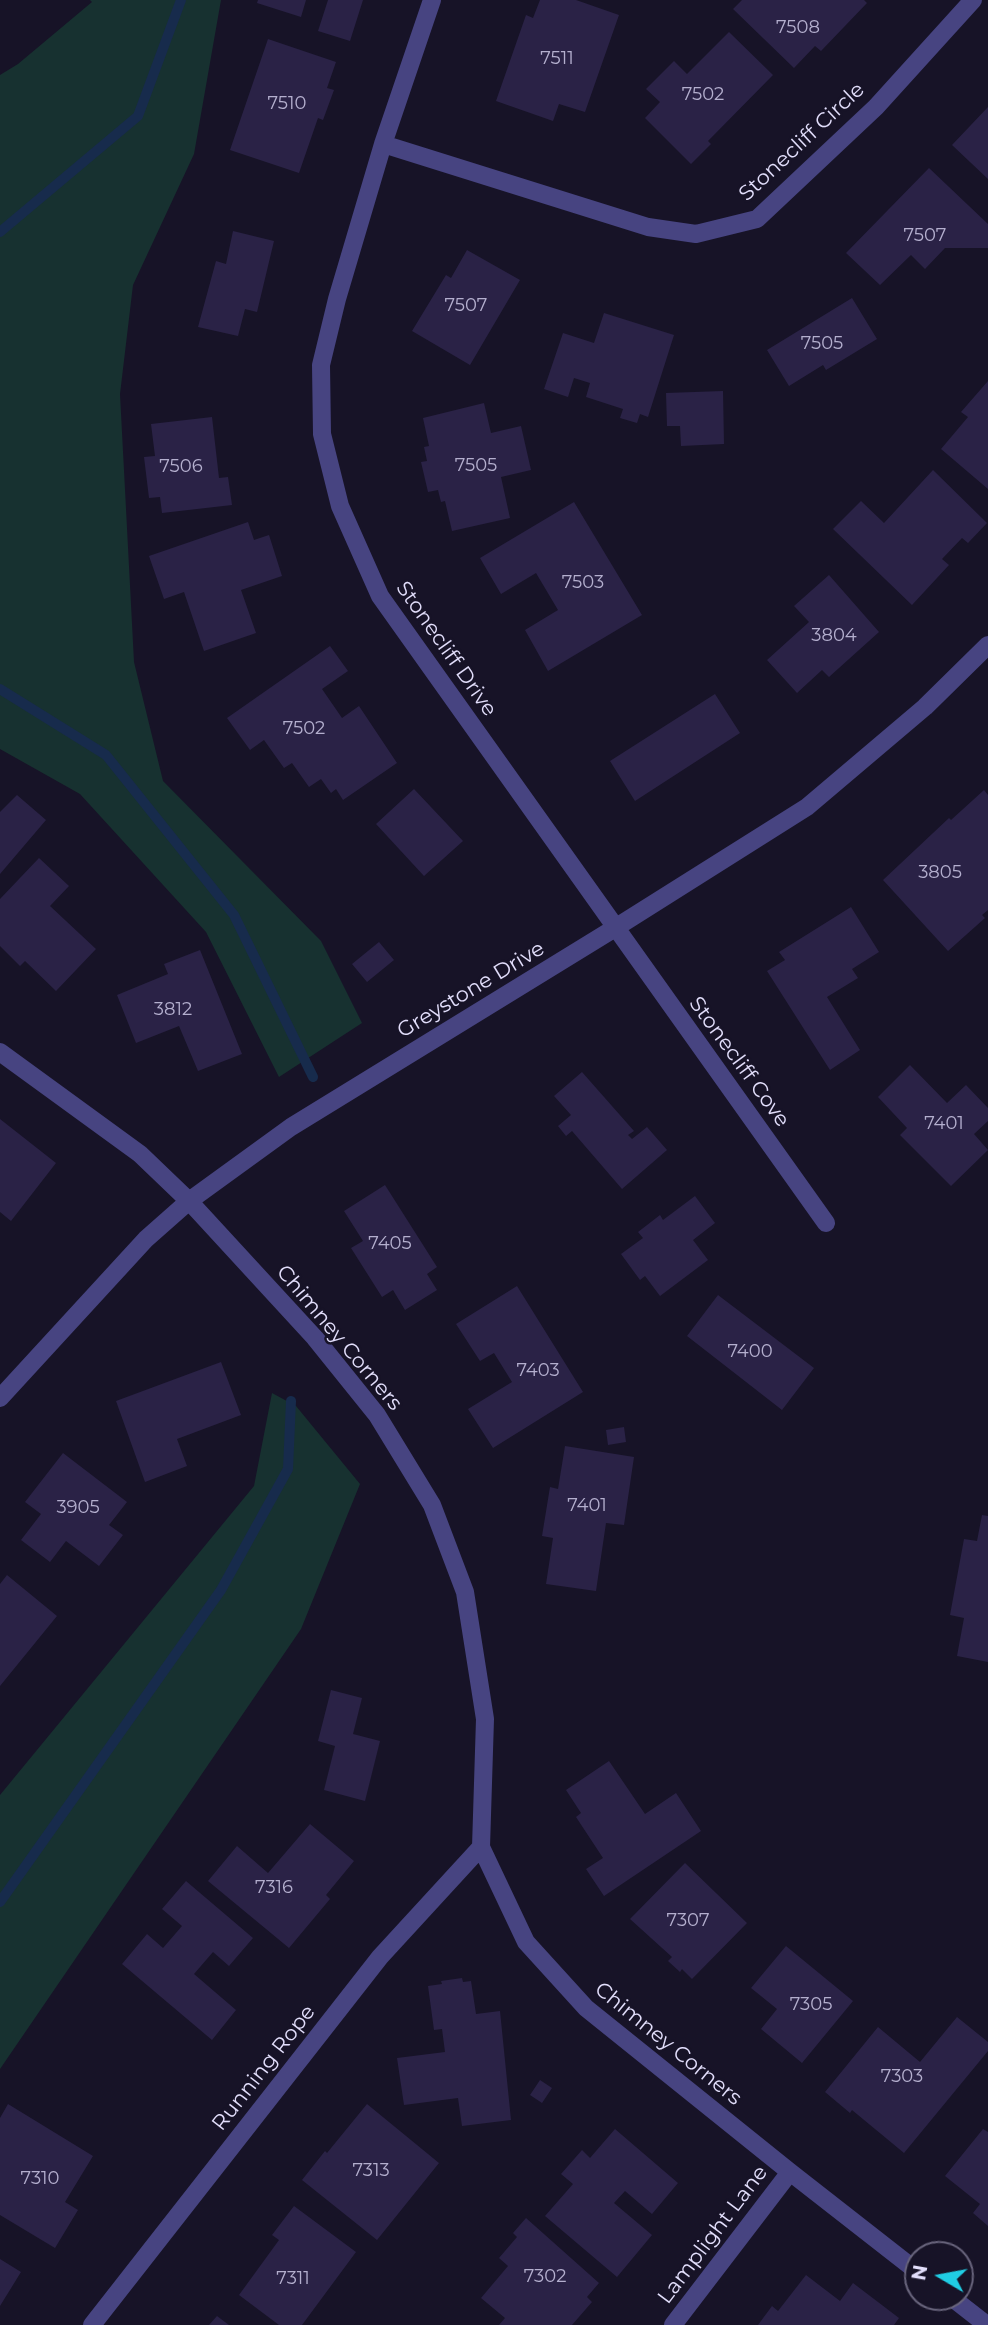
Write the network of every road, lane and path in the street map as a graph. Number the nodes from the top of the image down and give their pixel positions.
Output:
1 (432, 0) edge
2 (973, 0) edge
3 (383, 144) junction
4 (988, 645) edge
5 (615, 928) junction
6 (0, 1052) edge
7 (189, 1201) junction
8 (826, 1223) dead end
9 (0, 1398) edge
10 (481, 1847) junction
11 (790, 2172) junction
12 (904, 2261) edge
13 (969, 2311) edge
14 (92, 2325) edge
15 (673, 2325) edge
16 (987, 2325) edge

1 - 3 street, Stonecliff Drive
2 - 3 street, Stonecliff Circle
3 - 5 street, Stonecliff Drive
4 - 5 street, Greystone Drive
5 - 7 street, Greystone Drive
5 - 8 street, Stonecliff Cove
6 - 7 street, Chimney Corners
7 - 9 street, Greystone Drive
7 - 10 street, Chimney Corners
10 - 11 street, Chimney Corners
10 - 14 street, Running Rope
11 - 12 street, Chimney Corners
11 - 15 street, Lamplight Lane
13 - 16 street

